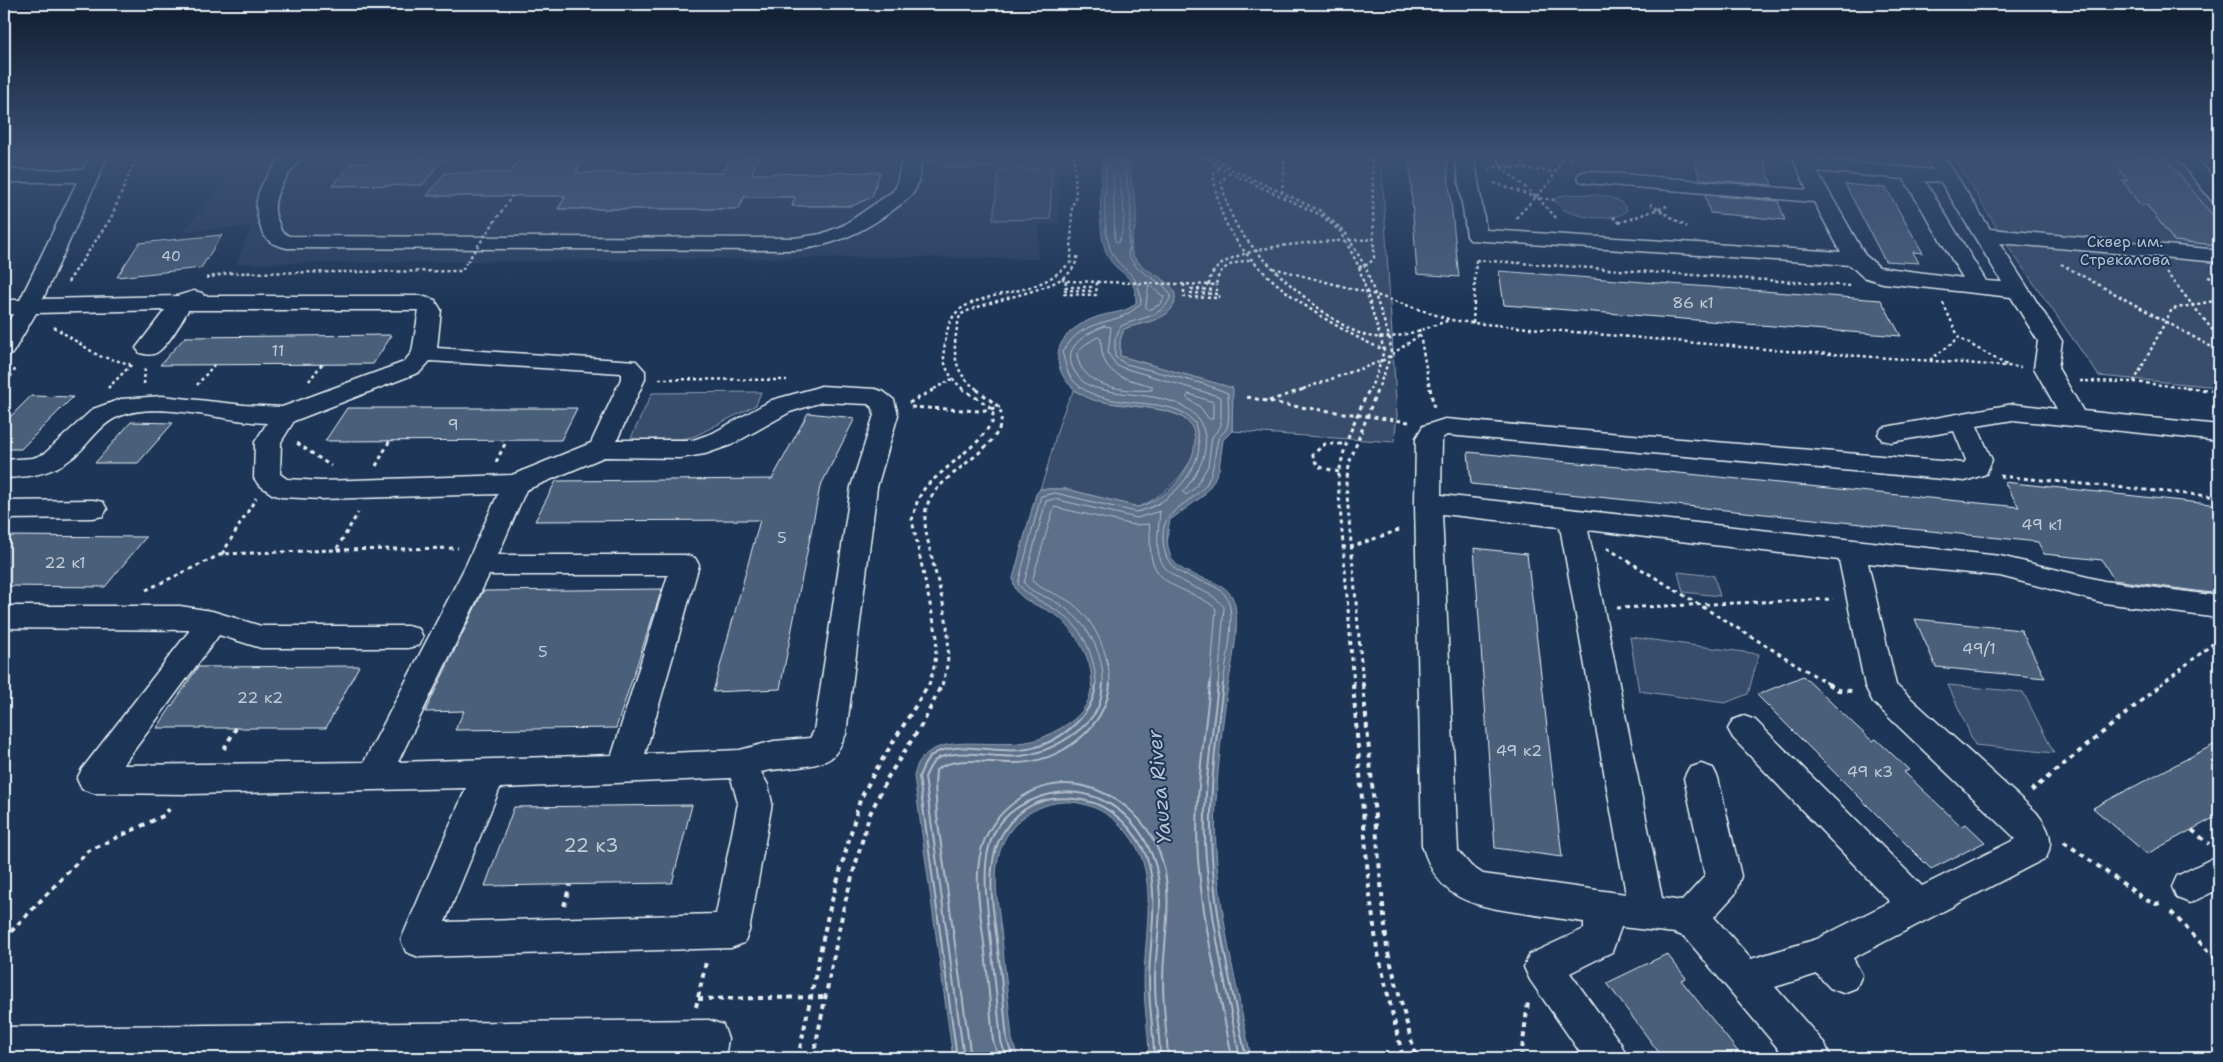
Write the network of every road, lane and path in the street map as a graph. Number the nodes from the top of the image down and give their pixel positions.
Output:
1 (75, 206) edge
2 (116, 206) edge
3 (266, 206) edge
4 (505, 206) edge
5 (886, 206) edge
6 (1072, 206) edge
7 (1221, 206) edge
8 (1229, 206) edge
9 (1304, 206) edge
10 (1306, 206) edge
11 (1373, 206) edge
12 (1476, 206) edge
13 (1528, 206) edge
14 (1545, 206) edge
15 (1826, 206) edge
16 (1930, 206) edge
17 (1966, 206) edge
18 (1661, 210) dead end
19 (1612, 217) dead end
20 (1560, 222) dead end
21 (1620, 222) junction
22 (1612, 225) dead end
23 (1984, 235) junction
24 (1485, 237) junction
25 (1374, 239) junction
26 (1346, 242) junction
27 (1354, 242) junction
28 (1255, 249) junction
29 (2148, 250) junction
30 (1078, 253) dead end
31 (1247, 253) junction
32 (2219, 256) edge
33 (1253, 259) junction
34 (1856, 259) junction
35 (1476, 260) junction
36 (2055, 261) dead end
37 (1366, 265) junction
38 (1273, 268) junction
39 (1358, 268) junction
40 (1057, 276) junction
41 (1064, 280) junction
42 (1097, 282) junction
43 (1184, 284) junction
44 (1954, 284) junction
45 (1209, 285) junction
46 (1216, 285) junction
47 (66, 286) dead end
48 (1852, 286) dead end
49 (1979, 286) junction
50 (205, 287) joint
51 (2020, 291) junction
52 (1368, 292) junction
53 (1376, 294) junction
54 (2219, 300) edge
55 (180, 303) junction
56 (2193, 305) junction
57 (4, 307) edge
58 (28, 307) junction
59 (1451, 320) junction
60 (2166, 321) junction
61 (1473, 323) junction
62 (61, 325) dead end
63 (1419, 329) junction
64 (1420, 334) junction
65 (1390, 336) junction
66 (1382, 337) junction
67 (1959, 338) junction
68 (2219, 338) edge
69 (148, 348) dead end
70 (4, 349) edge
71 (1384, 350) junction
72 (2219, 351) edge
73 (424, 354) junction
74 (1391, 355) junction
75 (1930, 360) junction
76 (1382, 361) junction
77 (214, 365) dead end
78 (2010, 366) junction
79 (2051, 375) junction
80 (952, 379) junction
81 (2134, 382) junction
82 (144, 387) dead end
83 (194, 390) dead end
84 (2219, 391) edge
85 (1247, 397) dead end
86 (1268, 402) junction
87 (1000, 407) junction
88 (990, 410) junction
89 (1356, 414) junction
90 (285, 415) junction
91 (1365, 417) junction
92 (2075, 418) junction
93 (1962, 421) junction
94 (1438, 429) junction
95 (2219, 433) edge
96 (1891, 434) dead end
97 (390, 440) dead end
98 (295, 441) dead end
99 (1346, 444) junction
100 (600, 448) junction
101 (1978, 464) junction
102 (332, 467) dead end
103 (4, 468) edge
104 (1339, 472) junction
105 (268, 478) junction
106 (373, 480) junction
107 (515, 484) junction
108 (2219, 497) edge
109 (94, 509) dead end
110 (4, 510) edge
111 (1428, 511) junction
112 (1574, 529) junction
113 (1342, 547) junction
114 (1351, 547) junction
115 (336, 550) junction
116 (1851, 551) junction
117 (222, 554) junction
118 (471, 556) junction
119 (142, 592) dead end
120 (1861, 598) junction
121 (1696, 603) junction
122 (2219, 607) edge
123 (1589, 610) junction
124 (4, 616) edge
125 (212, 622) junction
126 (408, 636) dead end
127 (2219, 639) edge
128 (1884, 693) junction
129 (1744, 730) dead end
130 (740, 764) junction
131 (624, 770) junction
132 (489, 774) junction
133 (374, 776) junction
134 (1702, 778) dead end
135 (189, 780) junction
136 (2009, 809) junction
137 (2192, 830) dead end
138 (2034, 836) junction
139 (2196, 877) edge
140 (1919, 907) junction
141 (1600, 908) junction
142 (1647, 913) junction
143 (1689, 919) junction
144 (712, 932) junction
145 (4, 939) edge
146 (2219, 962) edge
147 (1543, 967) junction
148 (1744, 979) junction
149 (810, 997) junction
150 (826, 997) junction
151 (698, 999) junction
152 (4, 1047) edge
153 (697, 1049) edge
154 (798, 1058) edge
155 (813, 1058) edge
156 (1403, 1058) edge
157 (1416, 1058) edge
158 (1521, 1058) edge
159 (1607, 1058) edge
160 (1810, 1058) edge

1 - 58 street
2 - 47 path
3 - 5 street
4 - 50 path, bridge
6 - 40 path
7 - 31 path
8 - 28 path
9 - 26 path
10 - 27 path
11 - 25 path
12 - 24 street
13 - 24 path
14 - 20 path
15 - 34 street
16 - 49 street
17 - 23 street
18 - 21 path
19 - 21 path
21 - 22 path
23 - 29 street
23 - 51 street
24 - 34 street
24 - 35 path
25 - 27 path
25 - 37 path
26 - 27 path
26 - 28 path
26 - 39 path
27 - 37 path
28 - 31 path
28 - 38 path
29 - 32 street
29 - 56 path
30 - 41 path
31 - 33 path
31 - 45 path
33 - 46 path
33 - 71 path
34 - 44 street
35 - 48 path
35 - 61 path
36 - 60 path
37 - 39 path
37 - 53 path
38 - 52 path
38 - 66 path
39 - 52 path
40 - 41 path
40 - 80 path
41 - 42 path
41 - 42 path
41 - 87 path
42 - 43 path
43 - 45 path
43 - 46 path
44 - 49 street
44 - 67 path
45 - 46 path
49 - 51 street
50 - 55 street
51 - 79 street
52 - 53 path
52 - 66 path
53 - 59 path
53 - 65 path
54 - 56 path
55 - 58 street
55 - 69 street
55 - 73 street
56 - 60 path
56 - 68 path
57 - 58 street
58 - 70 street
59 - 61 path
59 - 63 path
60 - 72 path
60 - 81 path
61 - 75 path
62 - 82 path
63 - 64 path
63 - 65 path
64 - 74 path
64 - 94 path
65 - 66 path
65 - 74 path
66 - 71 path
67 - 75 path
67 - 78 path
71 - 76 path
73 - 90 street
73 - 100 street
74 - 76 path
74 - 91 path
75 - 78 path
76 - 86 path
76 - 89 path
77 - 83 path
78 - 79 path
79 - 81 path
79 - 92 street
80 - 88 path
80 - 88 path
81 - 84 path
85 - 86 path
86 - 89 path
87 - 88 path
87 - 150 path
88 - 149 path
89 - 91 path
89 - 99 path
90 - 103 street
90 - 105 street
91 - 94 path
91 - 114 path
92 - 93 street
92 - 95 street
93 - 96 street
93 - 101 street
94 - 101 street
94 - 111 street
97 - 106 path
98 - 102 path
99 - 104 path
99 - 104 path
100 - 107 street
100 - 130 street
101 - 108 path
104 - 113 path
105 - 106 street
105 - 117 path
106 - 107 street
106 - 115 path
107 - 118 street
109 - 110 street
111 - 112 street
111 - 114 path
111 - 141 street
112 - 116 street
112 - 121 path
112 - 123 street
113 - 114 path
113 - 156 path
114 - 157 path
115 - 117 path
115 - 118 path
116 - 120 street
116 - 122 street
117 - 119 path
118 - 131 street
118 - 133 street
120 - 121 path
120 - 128 street
121 - 123 path
121 - 128 path
123 - 142 street
124 - 125 street
125 - 126 street
125 - 135 street
127 - 136 path
128 - 136 street
129 - 140 street
130 - 131 street
130 - 144 street
131 - 132 street
132 - 133 street
132 - 144 street
133 - 135 street
134 - 143 street
135 - 145 path
136 - 138 street
137 - 139 path
138 - 139 path
138 - 140 street
139 - 146 path
140 - 148 street
141 - 142 street
141 - 147 street
142 - 143 street
143 - 148 street
144 - 151 path
147 - 158 path
147 - 159 street
148 - 160 street
149 - 150 path
149 - 151 path
149 - 154 path
150 - 155 path
151 - 153 path
152 - 153 street

